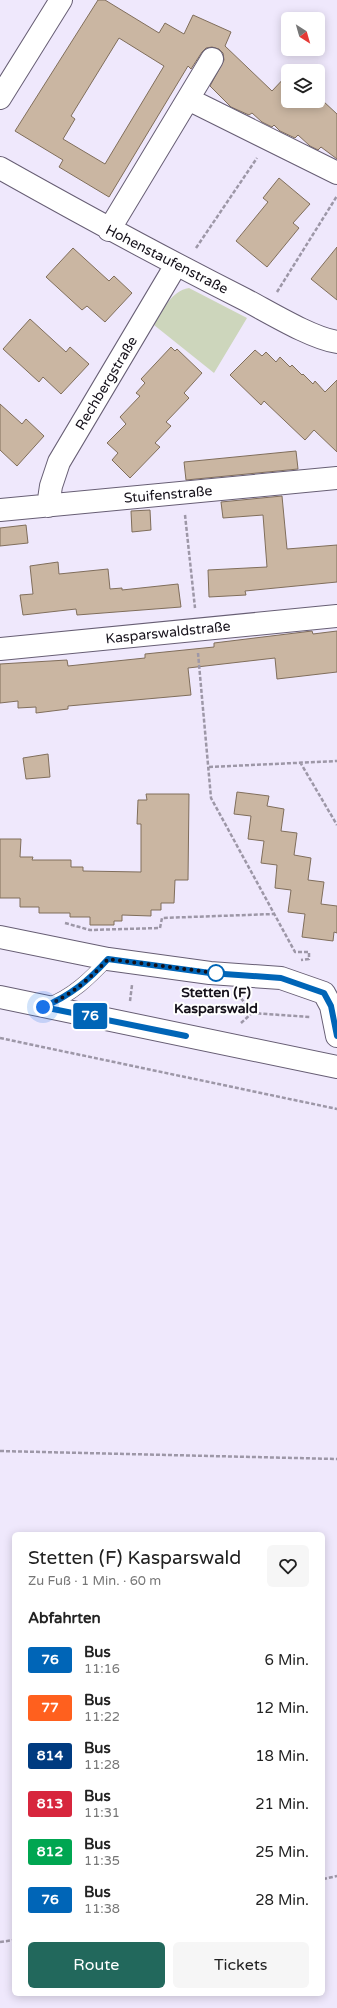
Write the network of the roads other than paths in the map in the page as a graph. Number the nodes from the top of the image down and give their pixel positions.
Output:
1 (61, 0) edge
2 (212, 59) dead end
3 (0, 98) edge
4 (188, 99) junction
5 (0, 168) edge
6 (337, 173) edge
7 (109, 230) junction
8 (180, 266) junction
9 (337, 342) edge
10 (337, 478) edge
11 (48, 506) junction
12 (0, 510) edge
13 (337, 616) edge
14 (0, 649) edge
15 (0, 937) edge
16 (108, 959) junction
17 (0, 997) edge
18 (43, 1007) junction
19 (336, 1028) edge
20 (337, 1067) edge

1 - 3 street
2 - 4 street
4 - 6 street
4 - 7 street
5 - 7 street, Hohenstaufenstraße
7 - 8 street, Hohenstaufenstraße
8 - 9 street, Hohenstaufenstraße
8 - 11 street, Rechbergstraße
10 - 11 street, Stuifenstraße
11 - 12 street, Stuifenstraße
13 - 14 street, Kasparswaldstraße
15 - 16 street
16 - 18 lane
16 - 19 street
17 - 18 street
18 - 20 street

